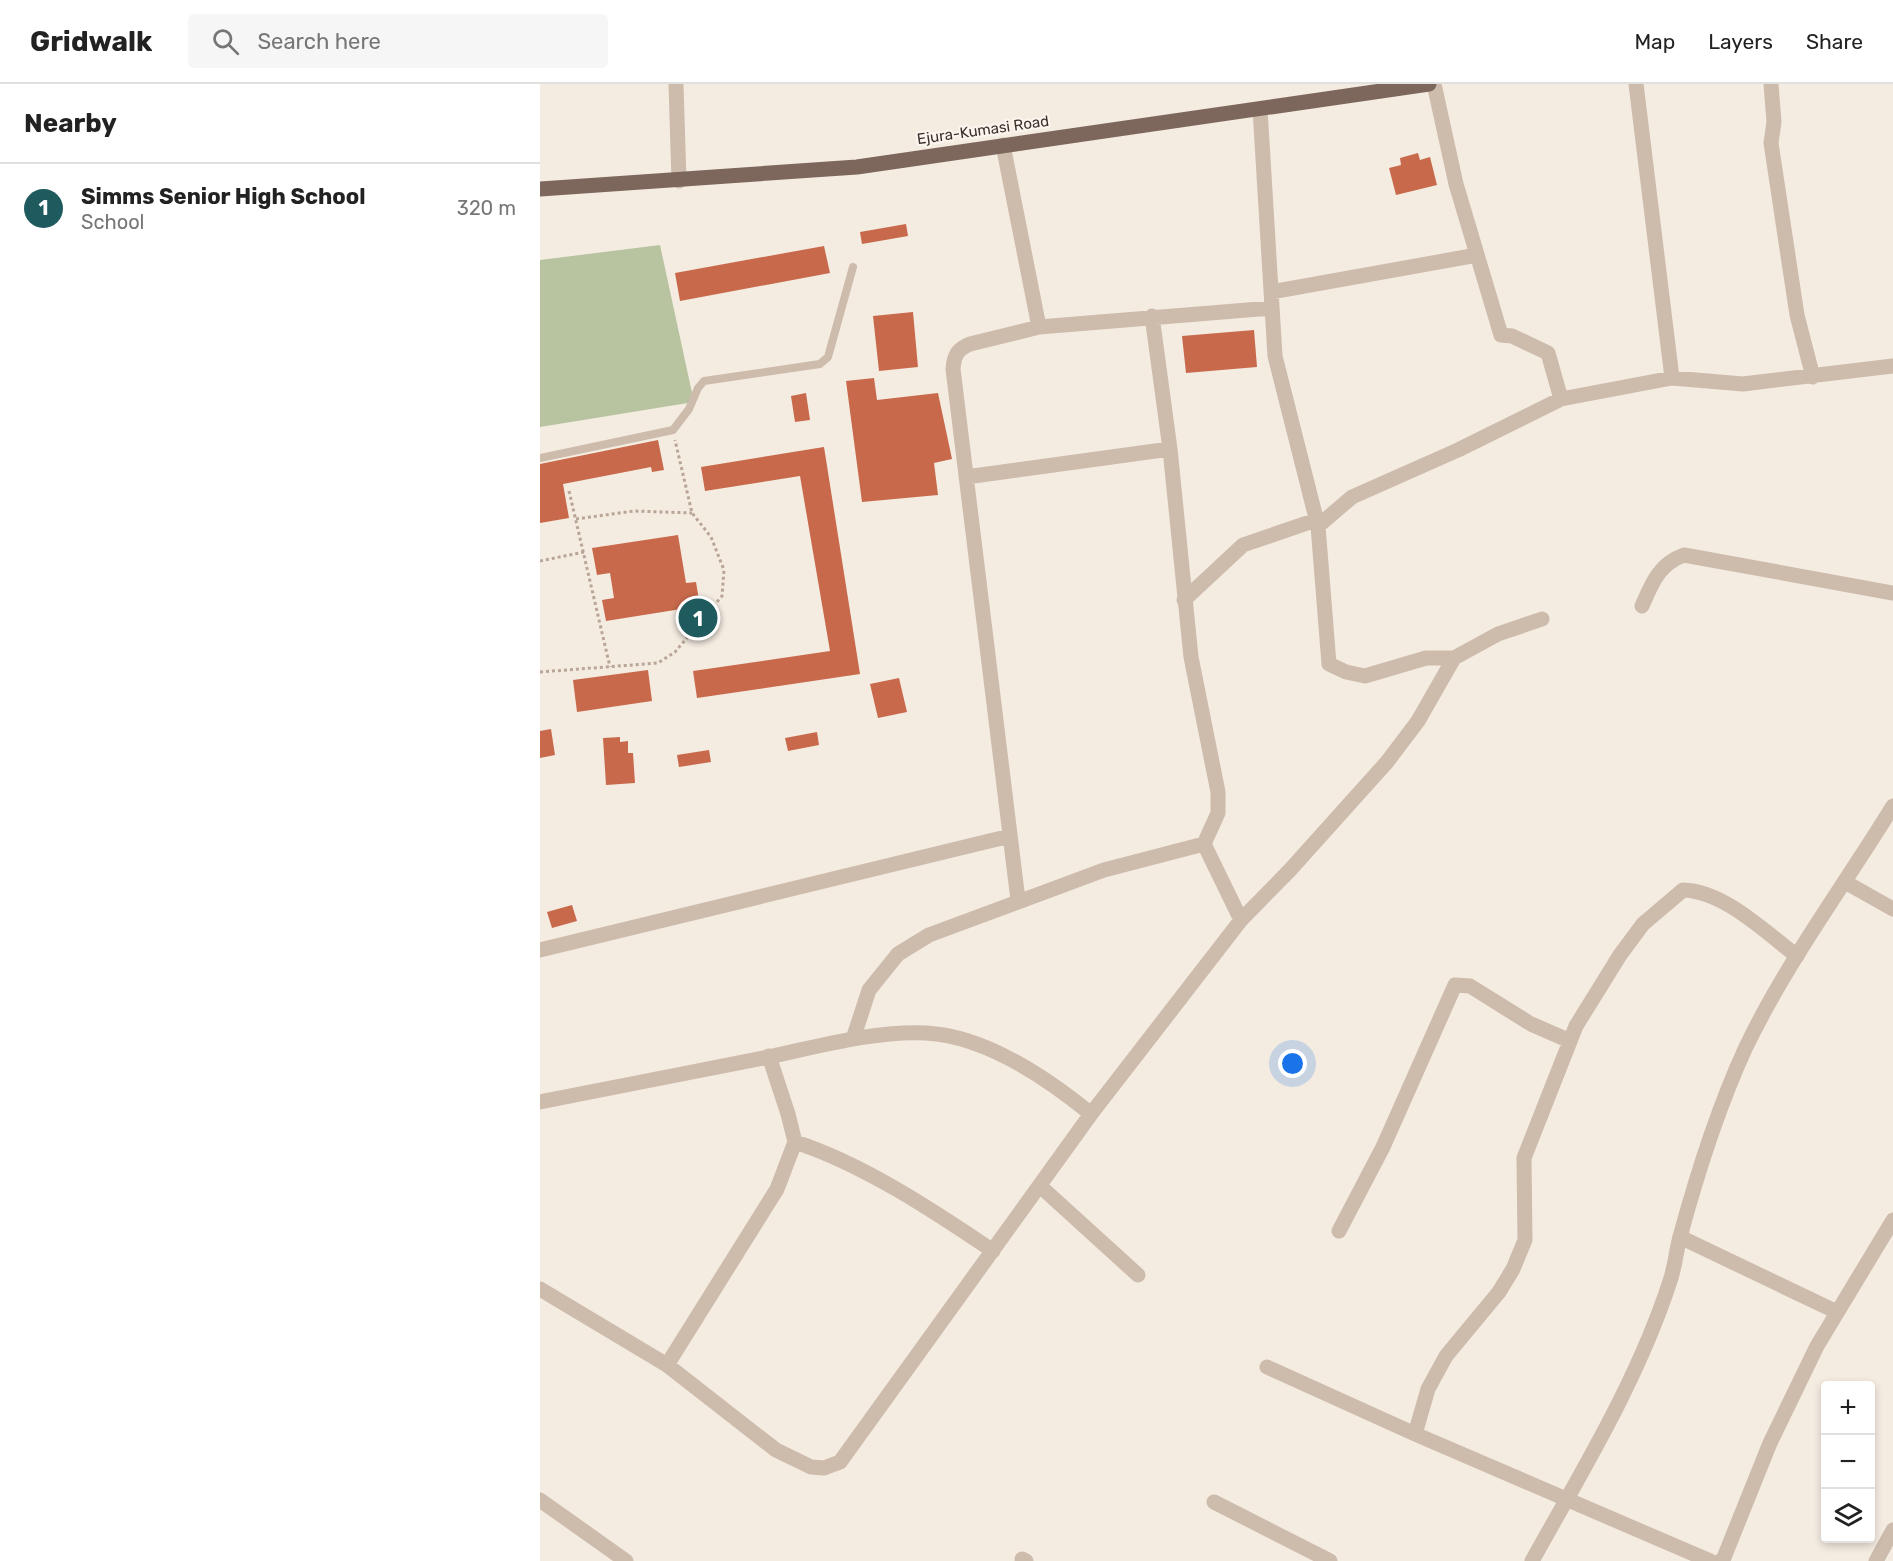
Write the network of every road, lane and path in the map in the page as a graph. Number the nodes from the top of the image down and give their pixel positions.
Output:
1 (675, 84) edge
2 (1429, 84) edge
3 (1434, 84) edge
4 (1636, 84) edge
5 (1771, 84) edge
6 (1260, 109) junction
7 (1003, 145) junction
8 (679, 181) junction
9 (540, 189) edge
10 (1477, 255) junction
11 (853, 267) dead end
12 (1271, 291) junction
13 (1272, 308) junction
14 (1152, 316) junction
15 (1039, 327) junction
16 (1893, 366) edge
17 (1813, 377) junction
18 (1672, 378) junction
19 (1562, 399) junction
20 (673, 430) junction
21 (1170, 449) junction
22 (540, 458) edge
23 (966, 477) junction
24 (569, 491) dead end
25 (692, 513) junction
26 (576, 519) junction
27 (1317, 523) junction
28 (584, 552) junction
29 (540, 561) edge
30 (1893, 593) edge
31 (1184, 600) junction
32 (1642, 606) dead end
33 (1542, 619) dead end
34 (1454, 658) junction
35 (610, 667) junction
36 (540, 672) edge
37 (1893, 806) edge
38 (1010, 836) junction
39 (1204, 844) junction
40 (1845, 882) junction
41 (1018, 900) junction
42 (1893, 909) edge
43 (1241, 920) junction
44 (540, 950) edge
45 (1797, 956) junction
46 (853, 1039) junction
47 (1570, 1041) junction
48 (769, 1056) junction
49 (540, 1102) edge
50 (1091, 1114) junction
51 (795, 1142) junction
52 (1040, 1186) junction
53 (1893, 1220) edge
54 (1339, 1231) dead end
55 (1680, 1237) junction
56 (993, 1251) junction
57 (1138, 1275) dead end
58 (540, 1289) edge
59 (1837, 1312) junction
60 (667, 1365) junction
61 (1267, 1367) dead end
62 (1415, 1434) junction
63 (1567, 1498) junction
64 (540, 1500) edge
65 (1214, 1502) dead end
66 (1893, 1530) edge
67 (626, 1561) edge
68 (1330, 1561) edge
69 (1532, 1561) edge
70 (1710, 1561) edge
71 (1720, 1561) edge
72 (1876, 1561) edge

1 - 8 street
2 - 6 main road, Ejura-Kumasi Road
3 - 10 street
4 - 18 street
5 - 17 street
6 - 7 main road, Ejura-Kumasi Road
6 - 12 street
7 - 8 main road, Ejura-Kumasi Road
7 - 15 street
8 - 9 main road, Ejura-Kumasi Road
10 - 12 street
10 - 19 street
11 - 20 lane
12 - 13 street
13 - 14 street
13 - 27 street
14 - 15 street
14 - 21 street
15 - 23 street
16 - 17 street
17 - 18 street
18 - 19 street
19 - 27 street
20 - 22 lane
20 - 25 path
21 - 23 street
21 - 31 street
23 - 38 street
24 - 26 path
25 - 26 path
25 - 35 path
26 - 28 path
27 - 31 street
27 - 34 street
28 - 29 path
28 - 35 path
30 - 32 street
31 - 39 street
33 - 34 street
34 - 43 street
35 - 36 path
37 - 40 street
38 - 41 street
38 - 44 street
39 - 41 street
39 - 43 street
40 - 42 street
40 - 45 street
41 - 46 street
43 - 50 street
45 - 47 street
45 - 55 street
46 - 48 street
46 - 50 street
47 - 54 street
47 - 62 street
48 - 49 street
48 - 51 street
50 - 52 street
51 - 56 street
51 - 60 street
52 - 56 street
52 - 57 street
53 - 59 street
55 - 59 street
55 - 63 street
56 - 60 street
58 - 60 street
59 - 71 street
61 - 62 street
62 - 63 street
63 - 69 street
63 - 70 street
64 - 67 street
65 - 68 street
66 - 72 street

